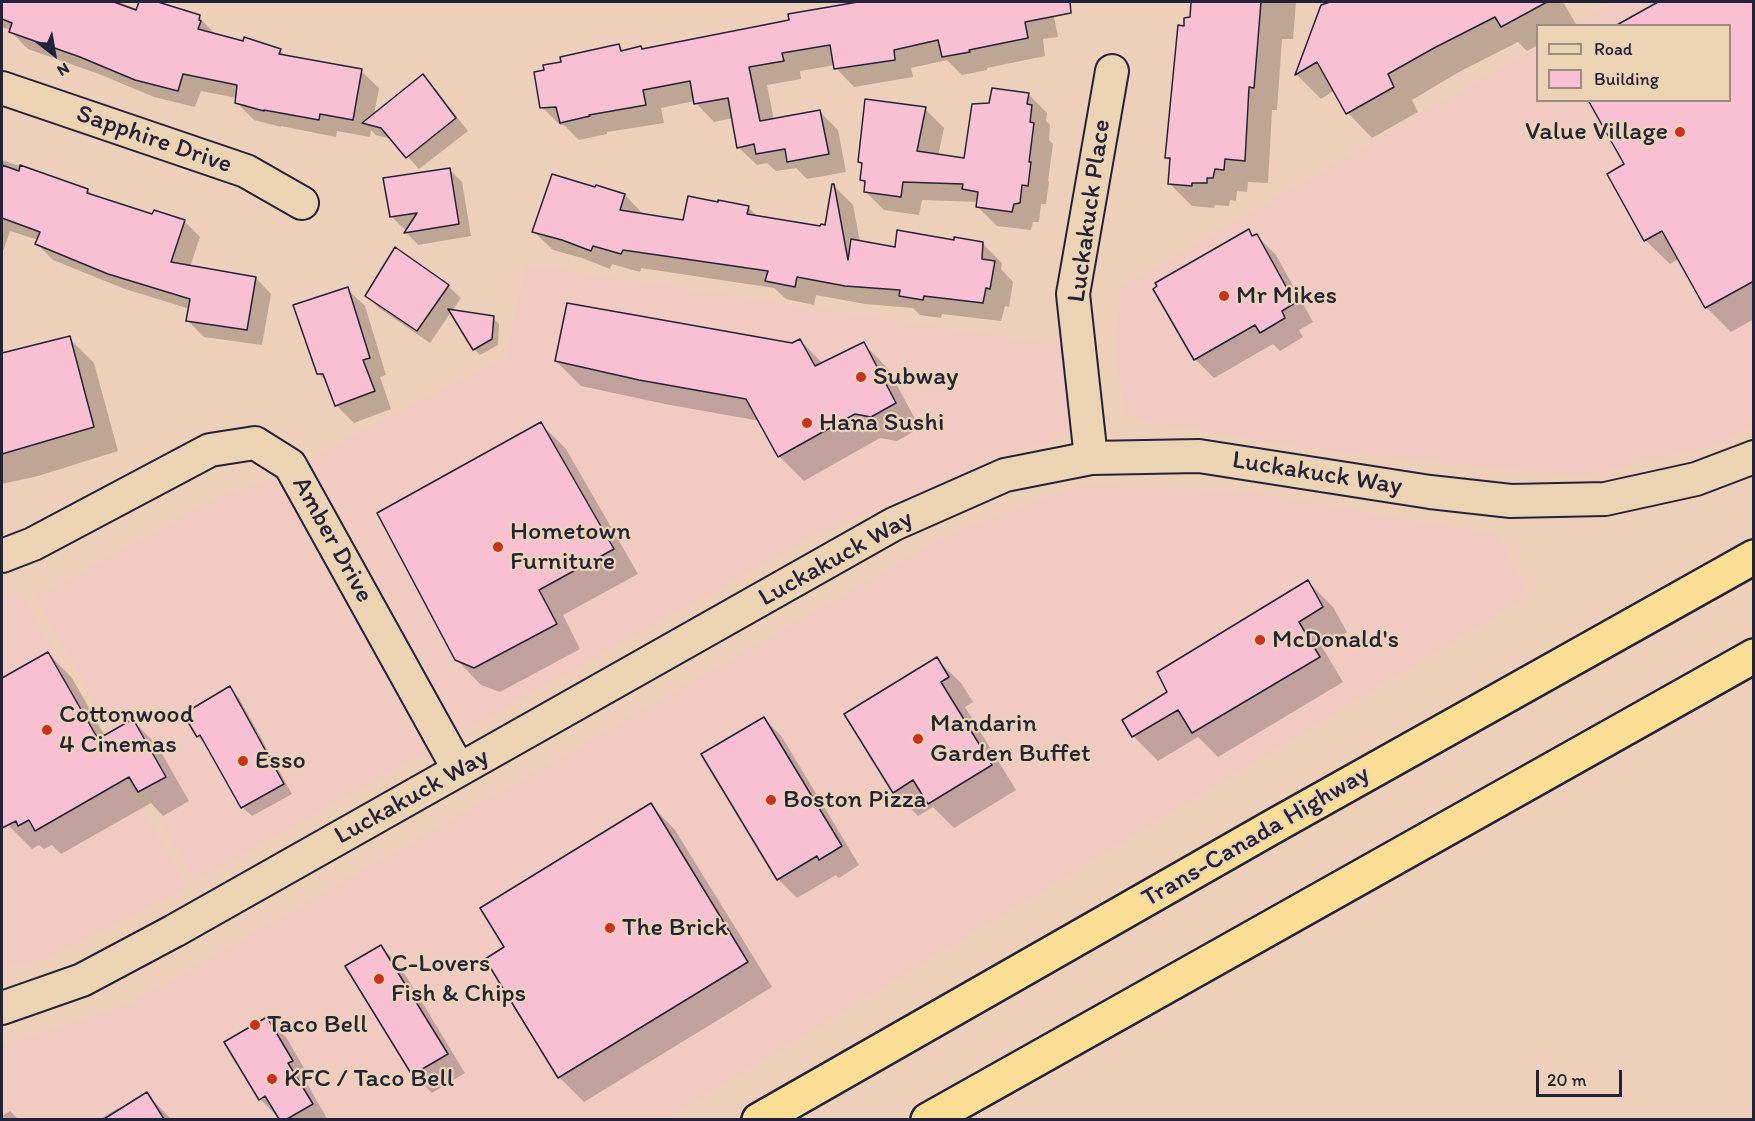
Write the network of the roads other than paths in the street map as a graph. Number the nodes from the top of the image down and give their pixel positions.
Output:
1 (1112, 71) dead end
2 (2, 88) edge
3 (302, 202) dead end
4 (1754, 457) edge
5 (1091, 458) junction
6 (2, 556) edge
7 (1754, 557) edge
8 (1754, 656) edge
9 (459, 770) junction
10 (2, 1008) edge
11 (759, 1119) edge
12 (928, 1119) edge

1 - 5 street, Luckakuck Place
2 - 3 street, Sapphire Drive
4 - 5 street, Luckakuck Way
5 - 9 street, Luckakuck Way
6 - 9 street, Amber Drive
7 - 11 highway, Trans-Canada Highway
8 - 12 highway
9 - 10 street, Luckakuck Way

